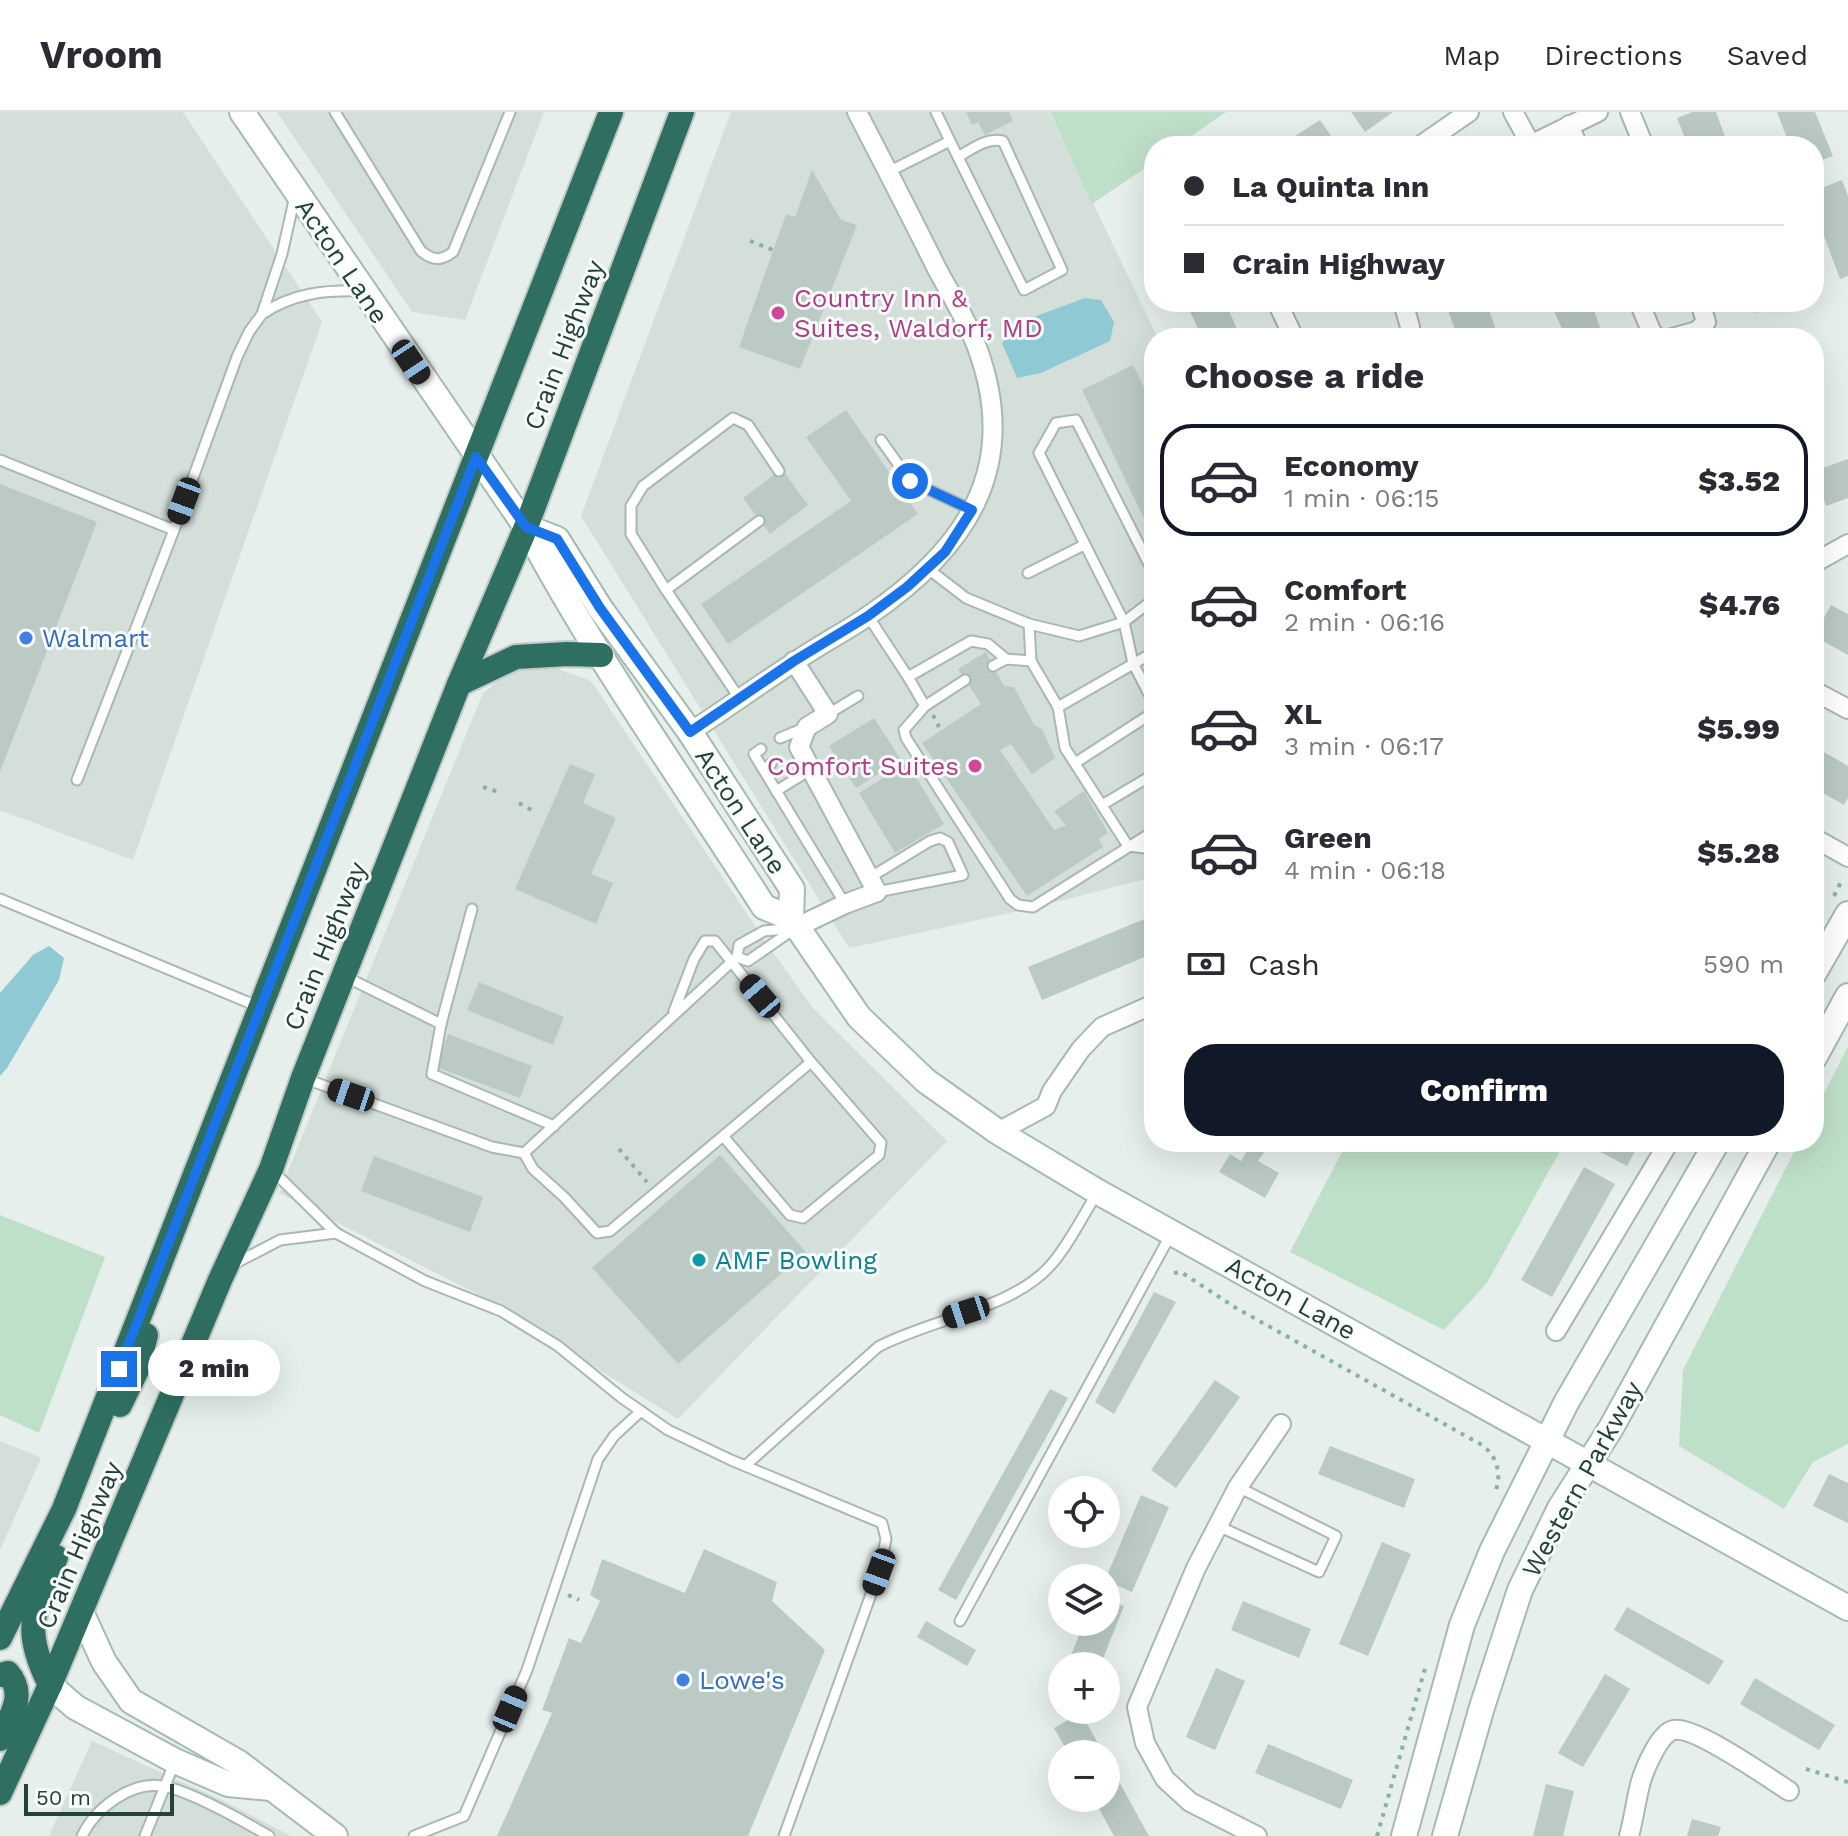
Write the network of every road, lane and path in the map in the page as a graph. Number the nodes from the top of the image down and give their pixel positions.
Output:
1 (242, 112) edge
2 (335, 112) edge
3 (510, 112) edge
4 (611, 112) edge
5 (684, 112) edge
6 (857, 112) edge
7 (936, 112) edge
8 (1469, 112) edge
9 (1513, 112) edge
10 (1598, 112) edge
11 (1630, 112) edge
12 (1569, 125) junction
13 (1434, 136) edge
14 (1525, 136) edge
15 (1548, 136) edge
16 (1574, 136) edge
17 (1640, 136) edge
18 (950, 141) junction
19 (958, 157) junction
20 (888, 172) junction
21 (296, 192) junction
22 (750, 241) dead end
23 (773, 250) dead end
24 (363, 291) junction
25 (262, 314) junction
26 (881, 440) dead end
27 (476, 457) junction
28 (0, 460) edge
29 (779, 471) dead end
30 (972, 510) junction
31 (759, 521) dead end
32 (526, 527) junction
33 (174, 530) junction
34 (1848, 544) edge
35 (1084, 545) junction
36 (1144, 554) edge
37 (1824, 557) edge
38 (927, 568) junction
39 (1028, 573) dead end
40 (666, 590) junction
41 (1144, 607) edge
42 (868, 616) junction
43 (1124, 622) junction
44 (1029, 624) junction
45 (601, 655) junction
46 (1144, 657) edge
47 (1006, 659) junction
48 (794, 661) junction
49 (1031, 661) junction
50 (1133, 663) junction
51 (993, 666) dead end
52 (908, 677) junction
53 (965, 680) dead end
54 (459, 684) junction
55 (1144, 684) edge
56 (858, 696) dead end
57 (1824, 696) edge
58 (740, 699) junction
59 (925, 706) junction
60 (1058, 707) junction
61 (1848, 709) edge
62 (828, 714) junction
63 (1144, 718) edge
64 (807, 727) junction
65 (690, 732) junction
66 (780, 738) dead end
67 (761, 749) dead end
68 (1075, 763) junction
69 (810, 770) junction
70 (77, 780) dead end
71 (1144, 780) edge
72 (483, 787) dead end
73 (776, 791) junction
74 (499, 792) dead end
75 (519, 803) dead end
76 (1102, 805) junction
77 (535, 812) dead end
78 (1144, 837) edge
79 (1824, 844) edge
80 (1128, 846) junction
81 (1144, 848) edge
82 (1848, 857) edge
83 (873, 885) junction
84 (0, 899) edge
85 (845, 904) junction
86 (472, 909) dead end
87 (1848, 914) edge
88 (794, 923) junction
89 (1824, 956) edge
90 (734, 959) junction
91 (344, 976) junction
92 (1848, 996) edge
93 (261, 1008) junction
94 (1144, 1008) edge
95 (672, 1015) junction
96 (441, 1024) junction
97 (1824, 1040) edge
98 (811, 1062) junction
99 (303, 1078) junction
100 (554, 1126) junction
101 (998, 1132) junction
102 (723, 1136) junction
103 (619, 1149) dead end
104 (1663, 1152) edge
105 (1711, 1152) edge
106 (1763, 1152) edge
107 (524, 1153) junction
108 (271, 1169) junction
109 (649, 1184) dead end
110 (1098, 1192) junction
111 (1172, 1231) junction
112 (336, 1233) junction
113 (226, 1268) junction
114 (1174, 1273) dead end
115 (152, 1285) junction
116 (1556, 1331) dead end
117 (641, 1411) junction
118 (1281, 1424) dead end
119 (1546, 1440) junction
120 (1588, 1464) junction
121 (745, 1466) junction
122 (1238, 1487) junction
123 (1495, 1493) dead end
124 (1218, 1526) junction
125 (568, 1595) dead end
126 (579, 1600) dead end
127 (1848, 1608) edge
128 (81, 1612) junction
129 (960, 1621) dead end
130 (0, 1638) edge
131 (0, 1675) edge
132 (50, 1685) junction
133 (0, 1739) edge
134 (175, 1761) junction
135 (1806, 1769) dead end
136 (1848, 1782) edge
137 (165, 1786) junction
138 (271, 1788) junction
139 (1789, 1791) dead end
140 (0, 1793) edge
141 (82, 1836) edge
142 (145, 1836) edge
143 (269, 1836) edge
144 (335, 1836) edge
145 (414, 1836) edge
146 (784, 1836) edge
147 (1257, 1836) edge
148 (1404, 1836) edge
149 (1445, 1836) edge
150 (1629, 1836) edge

1 - 21 main road, Acton Lane
2 - 3 lane
4 - 27 highway, Crain Highway
5 - 32 highway, Crain Highway
6 - 20 street
7 - 18 lane
8 - 13 street
9 - 14 street
10 - 12 street
11 - 17 street
12 - 15 street
12 - 16 street
18 - 19 lane
18 - 20 lane
19 - 19 lane
20 - 30 street
21 - 24 main road, Acton Lane
21 - 25 lane
22 - 23 path
24 - 25 lane
24 - 27 main road, Acton Lane
25 - 33 lane
26 - 30 lane
27 - 32 main road, Acton Lane
27 - 93 highway, Crain Highway
28 - 33 lane
29 - 40 lane
30 - 38 street
31 - 40 lane
32 - 45 main road, Acton Lane
32 - 54 highway, Crain Highway
32 - 65 main road, Acton Lane
33 - 70 lane
34 - 37 street
35 - 36 lane
35 - 39 lane
35 - 43 lane
38 - 42 street
38 - 44 lane
40 - 58 lane
41 - 43 lane
42 - 48 street
42 - 52 lane
43 - 44 lane
43 - 50 lane
44 - 49 lane
45 - 54 highway
45 - 88 main road, Acton Lane
46 - 50 lane
47 - 49 lane
47 - 51 lane
47 - 52 lane
48 - 58 street
48 - 62 street
49 - 60 lane
50 - 55 lane
50 - 60 lane
52 - 59 lane
53 - 59 lane
54 - 91 highway, Crain Highway
56 - 62 lane
57 - 61 street
58 - 65 street
59 - 80 lane
60 - 68 lane
62 - 64 street
63 - 68 lane
64 - 66 lane
64 - 69 street
65 - 88 main road, Acton Lane
67 - 73 lane
68 - 76 lane
69 - 73 lane
69 - 83 street
71 - 76 lane
72 - 74 path
73 - 85 lane
75 - 77 path
76 - 80 lane
78 - 80 lane
79 - 82 street
80 - 81 lane
83 - 83 lane
83 - 85 street
84 - 93 lane
85 - 88 street
86 - 96 lane
87 - 89 main road
88 - 90 lane
88 - 90 lane
88 - 101 main road, Acton Lane
90 - 95 lane
90 - 95 lane
90 - 98 lane
91 - 96 lane
91 - 99 highway, Crain Highway
92 - 97 main road
93 - 115 highway, Crain Highway
94 - 101 street
95 - 100 lane
96 - 100 lane
98 - 102 lane
98 - 102 lane
99 - 107 lane
99 - 108 highway, Crain Highway
100 - 107 lane
101 - 110 main road, Acton Lane
102 - 107 lane
103 - 109 path
104 - 116 street
105 - 119 main road, Western Parkway
106 - 120 main road, Western Parkway
108 - 112 lane
108 - 113 highway, Crain Highway
110 - 111 main road, Acton Lane
110 - 121 lane
111 - 119 main road, Acton Lane
111 - 129 lane
112 - 113 lane
112 - 117 lane
113 - 128 highway, Crain Highway
114 - 123 path
115 - 130 highway, Crain Highway
115 - 132 highway
117 - 121 lane
117 - 145 lane
118 - 122 street
119 - 120 main road, Acton Lane
119 - 148 main road, Western Parkway
120 - 127 main road, Acton Lane
120 - 149 main road, Western Parkway
121 - 146 lane
122 - 124 street
122 - 124 lane
124 - 147 street
125 - 126 path
128 - 132 highway, Crain Highway
128 - 138 main road
131 - 133 highway
132 - 134 main road
132 - 140 highway, Crain Highway
134 - 137 lane
134 - 138 main road
135 - 136 path
137 - 141 lane
137 - 142 lane
137 - 143 lane
138 - 144 main road
139 - 150 street

